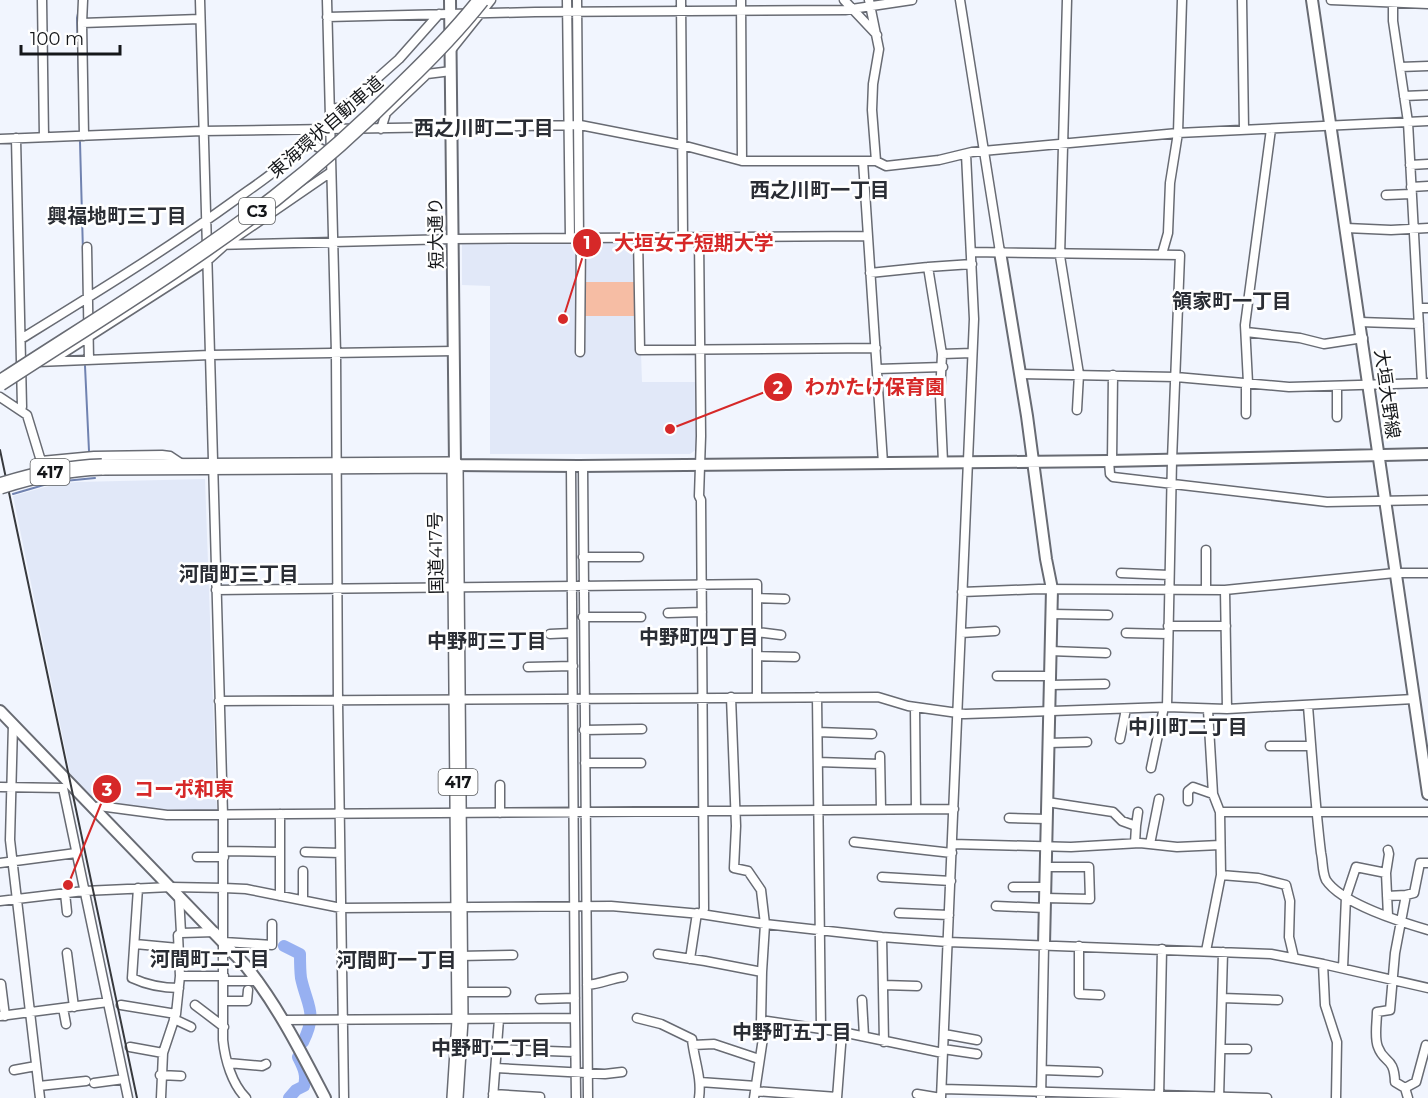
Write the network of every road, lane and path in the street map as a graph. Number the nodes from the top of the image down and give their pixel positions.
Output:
1 (42, 0) edge
2 (83, 0) edge
3 (200, 0) edge
4 (327, 0) edge
5 (450, 0) edge
6 (491, 0) edge
7 (567, 0) edge
8 (577, 0) edge
9 (681, 0) edge
10 (741, 0) edge
11 (844, 0) edge
12 (912, 0) edge
13 (960, 0) edge
14 (1067, 0) edge
15 (1182, 0) edge
16 (1242, 0) edge
17 (1312, 0) edge
18 (1330, 0) edge
19 (1393, 2) edge
20 (870, 4) edge
21 (1428, 4) edge
22 (481, 7) edge
23 (852, 9) junction
24 (572, 12) junction
25 (681, 12) junction
26 (741, 12) junction
27 (439, 14) junction
28 (451, 14) junction
29 (327, 17) junction
30 (200, 19) junction
31 (82, 23) junction
32 (877, 34) junction
33 (451, 50) junction
34 (1428, 66) edge
35 (1400, 67) junction
36 (451, 71) junction
37 (1428, 95) edge
38 (1404, 96) junction
39 (330, 110) junction
40 (1428, 121) edge
41 (1408, 122) junction
42 (573, 125) junction
43 (451, 126) junction
44 (1330, 126) junction
45 (381, 129) junction
46 (1244, 129) junction
47 (1271, 129) junction
48 (313, 130) junction
49 (330, 130) junction
50 (202, 131) junction
51 (1178, 133) junction
52 (84, 136) junction
53 (44, 137) junction
54 (0, 138) edge
55 (16, 138) junction
56 (306, 141) junction
57 (682, 145) junction
58 (1064, 145) junction
59 (984, 151) junction
60 (331, 154) junction
61 (966, 154) junction
62 (876, 160) junction
63 (742, 161) junction
64 (863, 161) junction
65 (1428, 164) edge
66 (1410, 165) junction
67 (331, 172) junction
68 (1428, 186) edge
69 (1411, 190) junction
70 (1386, 195) dead end
71 (206, 221) junction
72 (1346, 228) junction
73 (1428, 228) edge
74 (1413, 229) junction
75 (683, 236) junction
76 (867, 236) junction
77 (638, 237) junction
78 (699, 237) junction
79 (576, 238) junction
80 (453, 239) junction
81 (333, 241) junction
82 (226, 244) junction
83 (206, 245) junction
84 (87, 247) dead end
85 (971, 252) junction
86 (1000, 252) junction
87 (1060, 253) junction
88 (1162, 254) junction
89 (207, 261) junction
90 (972, 264) junction
91 (928, 267) junction
92 (870, 273) junction
93 (88, 298) junction
94 (1418, 308) junction
95 (1428, 308) edge
96 (1360, 322) junction
97 (1419, 324) junction
98 (1246, 332) junction
99 (89, 336) junction
100 (1363, 338) junction
101 (21, 339) junction
102 (876, 348) junction
103 (699, 350) junction
104 (454, 351) junction
105 (580, 352) dead end
106 (336, 353) junction
107 (972, 353) junction
108 (942, 354) junction
109 (210, 355) junction
110 (89, 360) junction
111 (51, 361) junction
112 (22, 362) junction
113 (943, 367) junction
114 (877, 369) junction
115 (1020, 374) junction
116 (1079, 374) junction
117 (1113, 375) junction
118 (1176, 377) junction
119 (0, 383) edge
120 (1247, 383) junction
121 (1425, 383) edge
122 (1370, 384) junction
123 (1336, 386) junction
124 (0, 397) edge
125 (19, 408) junction
126 (1077, 410) dead end
127 (1246, 414) dead end
128 (1337, 417) dead end
129 (1428, 454) edge
130 (1380, 456) junction
131 (1172, 460) junction
132 (1033, 461) junction
133 (1111, 461) junction
134 (943, 462) junction
135 (968, 462) junction
136 (883, 463) junction
137 (337, 465) junction
138 (455, 465) junction
139 (700, 465) junction
140 (185, 466) junction
141 (212, 466) junction
142 (577, 466) junction
143 (1172, 483) junction
144 (0, 486) edge
145 (1428, 500) edge
146 (1386, 502) junction
147 (1206, 550) dead end
148 (583, 557) junction
149 (639, 557) dead end
150 (1121, 573) dead end
151 (1395, 573) junction
152 (1428, 573) edge
153 (1169, 575) junction
154 (701, 585) junction
155 (577, 586) junction
156 (338, 588) junction
157 (456, 588) junction
158 (1052, 589) junction
159 (1169, 589) junction
160 (216, 590) junction
161 (1206, 590) junction
162 (1226, 590) junction
163 (962, 592) junction
164 (757, 598) junction
165 (785, 599) dead end
166 (702, 612) junction
167 (668, 613) dead end
168 (1051, 614) junction
169 (1108, 615) dead end
170 (583, 617) junction
171 (641, 617) dead end
172 (1226, 626) junction
173 (1168, 630) junction
174 (995, 631) dead end
175 (757, 632) junction
176 (572, 633) junction
177 (961, 633) junction
178 (1125, 633) dead end
179 (550, 634) dead end
180 (781, 635) dead end
181 (1050, 651) junction
182 (1106, 653) dead end
183 (757, 656) junction
184 (795, 657) dead end
185 (528, 666) dead end
186 (573, 666) junction
187 (998, 676) dead end
188 (1050, 680) junction
189 (1105, 684) dead end
190 (758, 697) junction
191 (817, 697) junction
192 (703, 698) junction
193 (731, 698) junction
194 (578, 699) junction
195 (1414, 699) junction
196 (457, 700) junction
197 (219, 701) junction
198 (338, 702) junction
199 (1308, 706) junction
200 (915, 707) junction
201 (1166, 707) junction
202 (1126, 709) junction
203 (1227, 709) junction
204 (1208, 710) junction
205 (0, 711) edge
206 (1049, 712) junction
207 (958, 713) junction
208 (13, 724) junction
209 (642, 729) dead end
210 (584, 730) junction
211 (818, 732) junction
212 (872, 734) dead end
213 (1120, 739) dead end
214 (1087, 742) dead end
215 (1048, 743) junction
216 (1424, 743) edge
217 (1270, 746) dead end
218 (1311, 746) junction
219 (818, 762) junction
220 (585, 763) junction
221 (642, 763) dead end
222 (1151, 768) dead end
223 (500, 784) dead end
224 (0, 787) edge
225 (10, 787) junction
226 (1213, 794) junction
227 (1428, 794) edge
228 (1159, 799) dead end
229 (1188, 801) dead end
230 (1047, 802) junction
231 (95, 808) junction
232 (819, 809) junction
233 (881, 809) junction
234 (916, 809) junction
235 (954, 809) junction
236 (704, 810) junction
237 (734, 810) junction
238 (580, 812) junction
239 (1138, 812) dead end
240 (1220, 812) junction
241 (1317, 812) junction
242 (1428, 812) edge
243 (340, 813) junction
244 (458, 813) junction
245 (500, 813) junction
246 (280, 814) junction
247 (223, 815) junction
248 (1009, 818) dead end
249 (1047, 819) junction
250 (1136, 826) junction
251 (10, 840) junction
252 (0, 842) edge
253 (854, 842) dead end
254 (1135, 843) junction
255 (1150, 844) junction
256 (1220, 845) junction
257 (1046, 847) junction
258 (952, 849) junction
259 (1388, 850) dead end
260 (280, 852) junction
261 (305, 852) dead end
262 (76, 853) junction
263 (340, 853) junction
264 (224, 854) junction
265 (196, 857) dead end
266 (12, 861) junction
267 (0, 863) edge
268 (1428, 863) edge
269 (1046, 867) junction
270 (303, 871) dead end
271 (1386, 873) junction
272 (1221, 875) junction
273 (882, 877) dead end
274 (951, 881) junction
275 (171, 886) junction
276 (1013, 887) dead end
277 (138, 888) junction
278 (224, 888) junction
279 (84, 891) junction
280 (65, 893) junction
281 (1406, 895) junction
282 (179, 896) junction
283 (280, 896) junction
284 (1387, 896) junction
285 (1346, 897) junction
286 (1045, 898) junction
287 (16, 899) junction
288 (303, 900) junction
289 (0, 901) edge
290 (580, 905) junction
291 (996, 906) dead end
292 (341, 908) junction
293 (459, 908) junction
294 (67, 912) dead end
295 (898, 913) dead end
296 (699, 914) junction
297 (949, 915) junction
298 (1388, 916) junction
299 (1400, 921) junction
300 (272, 924) dead end
301 (765, 924) junction
302 (820, 930) junction
303 (1428, 930) edge
304 (215, 932) junction
305 (181, 933) junction
306 (882, 937) junction
307 (224, 942) junction
308 (948, 942) junction
309 (135, 944) junction
310 (1044, 945) junction
311 (1079, 946) junction
312 (178, 948) junction
313 (1162, 950) junction
314 (1206, 951) junction
315 (1223, 952) junction
316 (67, 953) dead end
317 (658, 954) dead end
318 (513, 955) dead end
319 (459, 956) junction
320 (1294, 958) junction
321 (690, 959) junction
322 (1323, 964) junction
323 (1343, 968) junction
324 (762, 972) junction
325 (180, 976) junction
326 (623, 977) dead end
327 (224, 978) junction
328 (1393, 980) junction
329 (258, 981) junction
330 (1, 984) edge
331 (587, 985) junction
332 (883, 985) junction
333 (917, 986) dead end
334 (179, 988) junction
335 (1428, 988) edge
336 (248, 990) dead end
337 (460, 992) junction
338 (506, 992) dead end
339 (1100, 995) dead end
340 (575, 998) junction
341 (1222, 998) junction
342 (540, 999) dead end
343 (862, 1000) dead end
344 (1278, 1000) dead end
345 (224, 1001) junction
346 (108, 1002) junction
347 (121, 1005) dead end
348 (195, 1005) dead end
349 (74, 1007) junction
350 (63, 1008) junction
351 (29, 1013) junction
352 (3, 1016) edge
353 (175, 1017) junction
354 (575, 1018) junction
355 (637, 1018) dead end
356 (499, 1019) junction
357 (284, 1020) junction
358 (344, 1020) junction
359 (460, 1020) junction
360 (761, 1023) junction
361 (66, 1024) dead end
362 (191, 1027) dead end
363 (224, 1027) junction
364 (820, 1029) junction
365 (842, 1032) junction
366 (944, 1034) junction
367 (864, 1036) junction
368 (977, 1040) dead end
369 (884, 1042) junction
370 (1426, 1044) dead end
371 (693, 1045) junction
372 (130, 1047) dead end
373 (1221, 1048) junction
374 (497, 1049) junction
375 (1247, 1049) dead end
376 (943, 1051) junction
377 (575, 1052) junction
378 (163, 1053) junction
379 (976, 1054) dead end
380 (759, 1059) junction
381 (228, 1064) junction
382 (266, 1064) dead end
383 (36, 1066) junction
384 (496, 1068) junction
385 (14, 1070) dead end
386 (1042, 1070) junction
387 (622, 1072) dead end
388 (1098, 1072) dead end
389 (582, 1073) junction
390 (160, 1075) junction
391 (181, 1076) dead end
392 (124, 1079) junction
393 (700, 1082) junction
394 (39, 1086) junction
395 (1405, 1088) junction
396 (755, 1092) edge
397 (916, 1094) dead end
398 (941, 1095) edge
399 (1041, 1095) edge
400 (493, 1096) edge
401 (1085, 1096) edge
402 (1160, 1096) edge
403 (540, 1097) edge
404 (837, 1097) edge
405 (1219, 1097) edge
406 (40, 1098) edge
407 (128, 1098) edge
408 (161, 1098) edge
409 (245, 1098) edge
410 (325, 1098) edge
411 (344, 1098) edge
412 (455, 1098) edge
413 (576, 1098) edge
414 (588, 1098) edge
415 (699, 1098) edge
416 (1267, 1098) edge
417 (1336, 1098) edge
418 (1408, 1098) edge

1 - 53 street
2 - 31 street
3 - 30 street
4 - 29 street
5 - 28 street, 短大通り
6 - 22 street
7 - 24 street
8 - 24 street
9 - 25 street
10 - 26 street
11 - 23 street
12 - 20 street
13 - 59 street
14 - 58 street
15 - 51 street
16 - 46 street
17 - 44 street, 大垣大野線
18 - 19 street
19 - 21 street
19 - 35 street
20 - 23 street
20 - 32 street
22 - 24 street
22 - 28 street
22 - 33 street
22 - 119 highway, 東海環状自動車道 / C3, bridge
23 - 26 street
23 - 32 street
24 - 25 street
24 - 42 street
25 - 26 street
25 - 57 street
26 - 63 street
27 - 28 street
27 - 29 street
27 - 39 street
28 - 33 street, 短大通り
29 - 39 street
30 - 31 street
30 - 50 street
31 - 52 street
32 - 62 street
33 - 36 street, 短大通り
34 - 35 street
35 - 38 street
36 - 43 street, 短大通り
36 - 45 street
37 - 38 street
38 - 41 street
39 - 49 street
40 - 41 street
41 - 44 street
41 - 66 street
42 - 43 street
42 - 57 street
42 - 79 street
43 - 45 street
43 - 80 street, 短大通り
44 - 47 street
44 - 72 street, 大垣大野線
45 - 49 street
46 - 47 street
46 - 51 street
47 - 98 street
48 - 49 street
48 - 50 street
48 - 56 street
49 - 60 street
50 - 52 street
50 - 71 street
51 - 58 street
51 - 88 street
52 - 53 street
53 - 55 street
54 - 55 street
55 - 101 street
56 - 60 street
56 - 71 street
57 - 63 street
57 - 75 street
58 - 59 street
58 - 87 street
59 - 61 street
59 - 86 street
60 - 67 street
61 - 62 street
61 - 85 street
62 - 64 street
63 - 64 street
64 - 76 street
65 - 66 street
66 - 69 street
67 - 81 street
67 - 82 street
68 - 69 street
69 - 70 street
69 - 74 street
71 - 83 street
71 - 93 street
72 - 74 street
72 - 96 street, 大垣大野線
73 - 74 street
74 - 94 street
75 - 77 street
75 - 78 street
76 - 78 street
76 - 92 street
77 - 79 street
77 - 103 street
78 - 103 street
79 - 80 street
79 - 105 street
80 - 81 street
80 - 104 street, 短大通り
81 - 82 street
81 - 106 street
82 - 83 street
82 - 89 street
83 - 89 street
84 - 93 street
85 - 86 street
85 - 90 street
86 - 87 street
86 - 115 street
87 - 88 street
87 - 116 street
88 - 118 street
89 - 99 street
89 - 109 street
90 - 91 street
90 - 107 street
91 - 92 street
91 - 108 street
92 - 102 street
93 - 99 street
93 - 101 street
94 - 95 street
94 - 97 street
96 - 97 street
96 - 100 street, 大垣大野線
97 - 121 street
98 - 100 street
98 - 120 street
99 - 110 street
99 - 111 street
100 - 122 street, 大垣大野線
101 - 112 street
102 - 103 street
102 - 114 street
103 - 139 street
104 - 106 street
104 - 138 street, 短大通り
106 - 109 street
106 - 137 street
107 - 108 street
107 - 135 street
108 - 113 street
109 - 110 street
109 - 141 street
110 - 111 street
111 - 112 street
112 - 125 street
113 - 114 street
113 - 134 street
114 - 136 street
115 - 116 street
115 - 132 street
116 - 117 street
116 - 126 street
117 - 118 street
117 - 133 street
118 - 120 street
118 - 131 street
120 - 123 street
120 - 127 street
121 - 122 street
122 - 123 street
122 - 130 street, 大垣大野線
123 - 128 street
124 - 125 street
125 - 140 street
129 - 130 street
130 - 131 street
130 - 146 street, 大垣大野線
131 - 133 street
131 - 143 street
132 - 133 street
132 - 135 street
132 - 158 street
133 - 143 street
134 - 135 street
134 - 136 street
135 - 163 street
136 - 139 street
137 - 138 highway, 417
137 - 141 highway, 417
137 - 156 street
138 - 142 street
138 - 157 highway, 国道417号 / 417
139 - 142 street
139 - 154 street
140 - 141 highway, 417
140 - 144 highway, 417, bridge
141 - 160 street
142 - 148 street
142 - 155 street
143 - 146 street
143 - 153 street
145 - 146 street
146 - 151 street, 大垣大野線
147 - 161 street
148 - 149 street
148 - 155 street
150 - 153 street
151 - 152 street
151 - 162 street
151 - 195 street, 大垣大野線
153 - 159 street
154 - 155 street
154 - 164 street
154 - 166 street
155 - 157 street
155 - 170 street
155 - 176 street
156 - 157 street
156 - 160 street
156 - 198 street
157 - 196 highway, 国道417号 / 417
158 - 159 street
158 - 163 street
158 - 168 street
159 - 161 street
159 - 173 street
160 - 197 street
161 - 162 street
162 - 172 street
163 - 177 street
164 - 165 street
164 - 175 street
166 - 167 street
166 - 192 street
168 - 169 street
168 - 181 street
170 - 171 street
170 - 194 street
172 - 173 street
172 - 203 street
173 - 178 street
173 - 201 street
174 - 177 street
175 - 180 street
175 - 183 street
176 - 179 street
176 - 186 street
177 - 207 street
181 - 182 street
181 - 188 street
183 - 184 street
183 - 190 street
185 - 186 street
186 - 194 street
187 - 188 street
188 - 189 street
188 - 206 street
190 - 191 street
190 - 193 street
191 - 200 street
191 - 211 street
192 - 193 street
192 - 194 street
192 - 236 street
193 - 237 street
194 - 196 street
194 - 210 street
194 - 238 street
195 - 199 street
195 - 216 street, 大垣大野線
196 - 198 street
196 - 244 highway, 国道417号 / 417
197 - 198 street
197 - 247 street
198 - 243 street
199 - 203 street
199 - 218 street
200 - 207 street
200 - 234 street
201 - 202 street
201 - 204 street
201 - 222 street
202 - 206 street
202 - 213 street
203 - 204 street
204 - 226 street
205 - 208 street
206 - 207 street
206 - 215 street
207 - 235 street
208 - 225 street
208 - 231 street
209 - 210 street
210 - 220 street
211 - 212 street
211 - 219 street
214 - 215 street
215 - 230 street
216 - 227 street, 大垣大野線
217 - 218 street
218 - 241 street
219 - 232 street
219 - 233 street
220 - 221 street
220 - 238 street
223 - 245 street
224 - 225 street
225 - 251 street
225 - 262 street
226 - 229 street
226 - 240 street
228 - 255 street
230 - 249 street
230 - 250 street
231 - 247 street
231 - 275 street
232 - 233 street
232 - 237 street
232 - 302 street
233 - 234 street
234 - 235 street
235 - 258 street
236 - 237 street
236 - 238 street
236 - 296 street
237 - 301 street
238 - 245 street
238 - 290 street
239 - 250 street
240 - 241 street
240 - 256 street
241 - 242 street
241 - 285 street
243 - 244 street
243 - 246 street
243 - 263 street
244 - 245 street
244 - 293 highway, 国道417号 / 417
246 - 247 street
246 - 260 street
247 - 264 street
248 - 249 street
249 - 257 street
250 - 254 street
251 - 252 street
251 - 266 street
253 - 258 street
254 - 255 street
254 - 257 street
255 - 256 street
256 - 272 street
257 - 258 street
257 - 269 street
258 - 274 street
259 - 271 street
260 - 264 street
260 - 283 street
261 - 263 street
262 - 266 street
262 - 279 street
263 - 292 street
264 - 265 street
264 - 278 street
266 - 267 street
266 - 287 street
268 - 281 street
269 - 286 street
269 - 286 street
270 - 288 street
271 - 284 street
271 - 285 street
272 - 314 street
272 - 320 street
273 - 274 street
274 - 297 street
275 - 277 street
275 - 278 street
275 - 282 street
276 - 286 street
277 - 279 street
277 - 309 street
278 - 283 street
278 - 307 street
279 - 280 street
279 - 346 street
280 - 287 street
280 - 294 street
281 - 284 street
281 - 299 street
282 - 304 street
282 - 305 street
283 - 288 street
284 - 298 street
285 - 298 street
285 - 323 street
286 - 291 street
286 - 310 street
287 - 289 street
287 - 351 street
288 - 292 street
290 - 293 street
290 - 296 street
290 - 331 street
290 - 340 street
292 - 293 street
292 - 358 street
293 - 319 highway, 国道417号 / 417
295 - 297 street
296 - 301 street
296 - 321 street
297 - 308 street
298 - 299 street
299 - 303 street
299 - 328 street
300 - 307 street
301 - 302 street
301 - 324 street
302 - 306 street
302 - 364 street
304 - 305 street
304 - 307 street
305 - 312 street
306 - 308 street
306 - 332 street
307 - 327 street
307 - 329 street
308 - 310 street
308 - 366 street
309 - 312 street
309 - 334 street
310 - 311 street
310 - 386 street
311 - 313 street
311 - 339 street
312 - 325 street
313 - 314 street
313 - 402 street
314 - 315 street
315 - 320 street
315 - 341 street
316 - 349 street
317 - 321 street
318 - 319 street
319 - 337 highway, 国道417号 / 417
320 - 322 street
321 - 324 street
322 - 323 street
322 - 417 street
323 - 328 street
324 - 360 street
325 - 327 street
325 - 334 street
326 - 331 street
327 - 329 street
327 - 345 street
328 - 335 street
328 - 395 street
329 - 357 street
330 - 352 street
331 - 389 street
332 - 333 street
332 - 369 street
334 - 353 street
336 - 345 street
337 - 338 street
337 - 359 highway, 国道417号 / 417
340 - 342 street
340 - 354 street
341 - 344 street
341 - 373 street
343 - 367 street
345 - 363 street
346 - 349 street
346 - 392 street
347 - 353 street
348 - 363 street
349 - 350 street
350 - 351 street
350 - 361 street
351 - 352 street
351 - 383 street
353 - 362 street
353 - 378 street
354 - 356 street
354 - 377 street
355 - 371 street
356 - 359 street
356 - 374 street
357 - 358 street
357 - 410 street
358 - 359 street
358 - 411 street
359 - 412 highway, 国道417号 / 417
360 - 364 street
360 - 380 street
363 - 381 street
364 - 365 street
365 - 367 street
365 - 404 street
366 - 368 street
366 - 376 street
367 - 369 street
369 - 376 street
370 - 395 street
371 - 380 street
371 - 393 street
372 - 378 street
373 - 375 street
373 - 405 street
374 - 377 street
374 - 384 street
376 - 379 street
376 - 398 street
377 - 389 street
378 - 390 street
380 - 396 street
381 - 382 street
381 - 409 street
383 - 385 street
383 - 394 street
384 - 389 street
384 - 400 street
386 - 388 street
386 - 399 street
387 - 389 street
389 - 413 street
389 - 414 street
390 - 391 street
390 - 408 street
392 - 394 street
392 - 407 street
393 - 396 street
393 - 415 street
394 - 406 street
395 - 418 street
396 - 404 street
397 - 398 street
398 - 399 street
399 - 401 street
400 - 403 street
401 - 402 street
402 - 405 street
405 - 416 street

